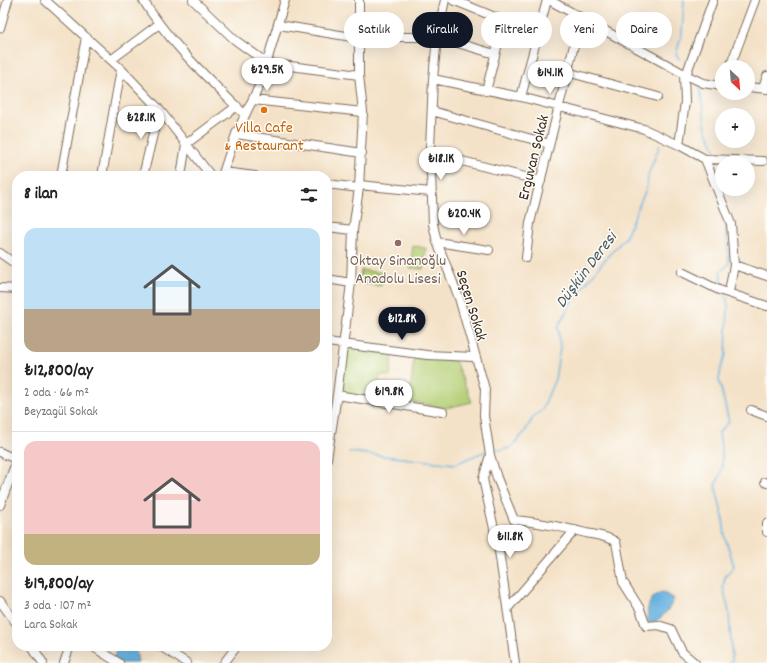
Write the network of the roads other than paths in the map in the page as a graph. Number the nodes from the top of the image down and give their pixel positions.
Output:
1 (8, 0) edge
2 (45, 0) edge
3 (143, 0) edge
4 (193, 0) edge
5 (285, 0) edge
6 (359, 0) edge
7 (445, 0) edge
8 (454, 0) edge
9 (548, 0) edge
10 (714, 0) edge
11 (756, 0) edge
12 (359, 12) edge
13 (442, 12) edge
14 (484, 12) edge
15 (544, 12) edge
16 (571, 12) edge
17 (159, 24) junction
18 (279, 24) junction
19 (0, 28) edge
20 (608, 32) edge
21 (344, 35) edge
22 (86, 37) junction
23 (358, 48) edge
24 (436, 48) edge
25 (473, 48) edge
26 (497, 48) edge
27 (534, 48) edge
28 (573, 48) edge
29 (495, 54) junction
30 (111, 60) junction
31 (733, 60) edge
32 (267, 63) junction
33 (121, 69) junction
34 (567, 72) junction
35 (685, 74) junction
36 (359, 75) junction
37 (767, 76) edge
38 (433, 79) junction
39 (715, 85) edge
40 (755, 87) edge
41 (765, 88) edge
42 (486, 91) junction
43 (521, 97) junction
44 (658, 97) dead end
45 (253, 100) junction
46 (237, 106) junction
47 (558, 108) junction
48 (159, 109) junction
49 (432, 111) junction
50 (363, 112) junction
51 (245, 115) junction
52 (236, 134) junction
53 (186, 144) junction
54 (549, 144) junction
55 (679, 145) junction
56 (362, 152) junction
57 (430, 153) junction
58 (705, 159) junction
59 (763, 161) dead end
60 (64, 171) edge
61 (103, 171) edge
62 (144, 171) edge
63 (182, 171) edge
64 (207, 171) edge
65 (224, 171) edge
66 (541, 180) junction
67 (332, 184) edge
68 (359, 186) junction
69 (431, 192) junction
70 (332, 228) edge
71 (353, 230) junction
72 (437, 242) junction
73 (488, 250) dead end
74 (0, 253) edge
75 (526, 258) dead end
76 (12, 261) edge
77 (734, 265) junction
78 (682, 272) dead end
79 (767, 276) edge
80 (332, 280) edge
81 (351, 283) junction
82 (0, 288) edge
83 (12, 289) edge
84 (729, 292) junction
85 (767, 306) edge
86 (332, 343) edge
87 (343, 345) junction
88 (475, 357) junction
89 (337, 395) junction
90 (751, 410) dead end
91 (444, 412) dead end
92 (767, 416) edge
93 (332, 426) edge
94 (0, 452) edge
95 (490, 455) junction
96 (12, 458) edge
97 (12, 473) edge
98 (0, 505) edge
99 (767, 523) edge
100 (575, 530) junction
101 (767, 532) edge
102 (0, 601) edge
103 (508, 608) junction
104 (12, 617) edge
105 (35, 651) edge
106 (68, 651) edge
107 (100, 651) edge
108 (168, 651) edge
109 (232, 651) edge
110 (42, 663) edge
111 (64, 663) edge
112 (119, 663) edge
113 (187, 663) edge
114 (224, 663) edge
115 (515, 663) edge
116 (695, 663) edge

1 - 19 street
2 - 22 street
3 - 17 street
4 - 32 street
5 - 18 street
6 - 12 street
7 - 13 street, Seçen Sokak
8 - 14 street
9 - 15 street
9 - 16 street
10 - 35 street
11 - 31 street
17 - 30 street
17 - 46 street
18 - 21 street
18 - 32 street
20 - 35 street
22 - 30 street
22 - 60 street
23 - 36 street
24 - 38 street, Seçen Sokak
25 - 29 street
26 - 29 street
27 - 43 street
28 - 34 street, Erguvan Sokak
29 - 42 street
30 - 33 street
32 - 36 street
32 - 45 street
33 - 48 street
33 - 61 street
34 - 44 street
34 - 47 street, Erguvan Sokak
35 - 39 street
35 - 55 street
36 - 50 street
37 - 41 street
38 - 42 street
38 - 49 street, Seçen Sokak
40 - 41 street
42 - 43 street
43 - 47 street
45 - 50 street
45 - 51 street
46 - 51 street
46 - 53 street
47 - 54 street, Erguvan Sokak
47 - 55 street
48 - 53 street
48 - 62 street
49 - 54 street
49 - 57 street, Seçen Sokak
50 - 56 street
51 - 52 street
52 - 56 street
52 - 65 street
53 - 63 street
53 - 64 street
54 - 66 street, Erguvan Sokak
55 - 58 street
56 - 68 street
57 - 66 street
57 - 69 street, Seçen Sokak
58 - 59 street
58 - 77 street
66 - 75 street, Erguvan Sokak
67 - 68 street
68 - 69 street
68 - 71 street
69 - 72 street, Seçen Sokak
70 - 71 street
71 - 81 street
72 - 73 street
72 - 88 street, Seçen Sokak
74 - 76 street
77 - 79 street
77 - 84 street
78 - 84 street
80 - 81 street
81 - 87 street
82 - 83 street
84 - 85 street
86 - 87 street
87 - 88 street
87 - 89 street
88 - 95 street, Seçen Sokak
89 - 91 street
89 - 93 street
90 - 92 street
94 - 96 street
95 - 100 street, Seçen Sokak
95 - 103 street
97 - 98 street
99 - 101 street
100 - 103 street
100 - 116 street
102 - 104 street
103 - 115 street
105 - 110 street
106 - 111 street
107 - 112 street
108 - 113 street
109 - 114 street

